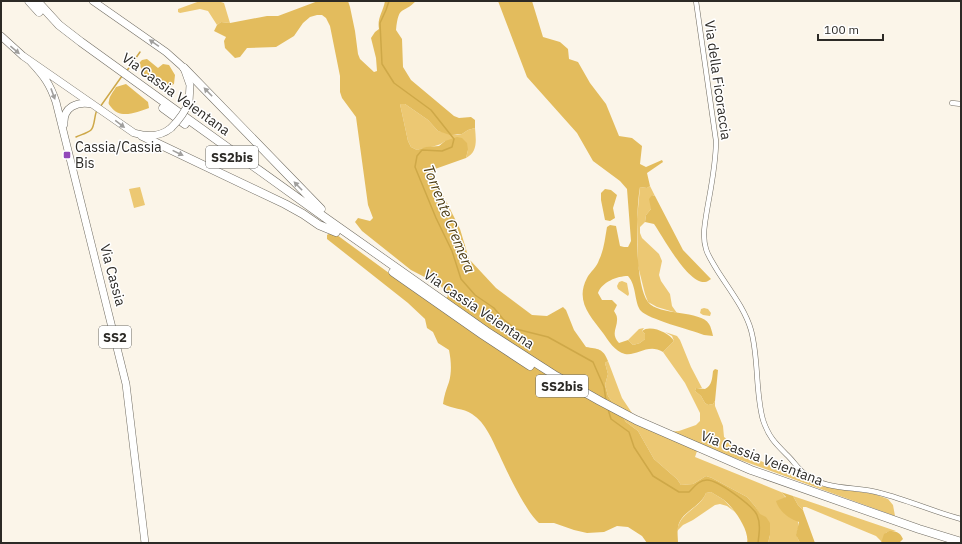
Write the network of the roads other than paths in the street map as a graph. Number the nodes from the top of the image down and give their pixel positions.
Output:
1 (29, 1) edge
2 (37, 1) edge
3 (93, 1) edge
4 (696, 1) edge
5 (1, 36) edge
6 (31, 62) junction
7 (184, 68) junction
8 (120, 73) junction
9 (129, 79) junction
10 (952, 103) dead end
11 (961, 104) edge
12 (97, 107) junction
13 (64, 134) junction
14 (142, 136) junction
15 (336, 232) junction
16 (358, 241) junction
17 (439, 301) junction
18 (961, 519) edge
19 (919, 532) junction
20 (961, 542) edge
21 (145, 543) edge
22 (948, 543) edge

1 - 8 highway, Via Cassia Veientana / SS2bis
2 - 8 highway, Via Cassia Veientana / SS2bis
7 -> 3 main road
4 - 18 street, Via della Ficoraccia
5 -> 6 main road, Via Cassia / SS2
6 - 12 main road, Via Cassia / SS2
6 -> 13 main road, Via Cassia / SS2
7 - 14 main road, bridge
16 -> 7 highway
8 - 9 highway, Via Cassia Veientana / SS2bis
9 - 15 highway, Via Cassia Veientana / SS2bis
9 - 16 highway, Via Cassia Veientana / SS2bis
10 - 11 street
12 - 13 main road, Via Cassia / SS2
12 -> 14 main road, Via Cassia / SS2
13 - 21 main road, Via Cassia / SS2
14 -> 15 highway
15 - 17 highway, Via Cassia Veientana / SS2bis
16 - 17 highway, Via Cassia Veientana / SS2bis
17 - 19 highway, Via Cassia Veientana / SS2bis
19 - 20 highway, Via Cassia Veientana / SS2bis
19 - 22 highway, Via Cassia Veientana / SS2bis

